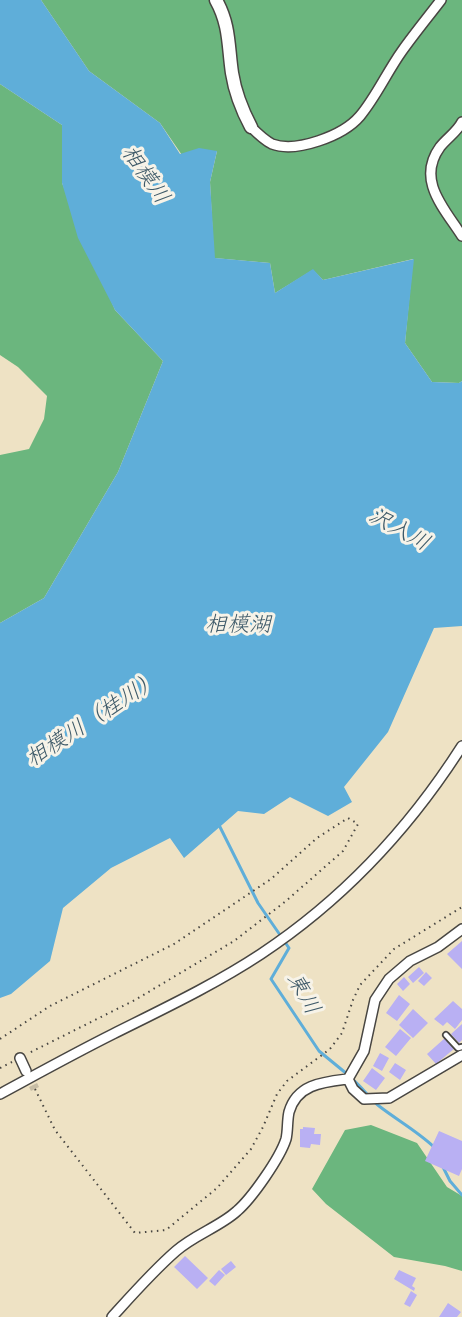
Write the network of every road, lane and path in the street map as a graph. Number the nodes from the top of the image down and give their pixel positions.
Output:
1 (216, 0) edge
2 (441, 0) edge
3 (462, 122) edge
4 (251, 127) joint
5 (462, 236) edge
6 (462, 746) edge
7 (462, 907) edge
8 (462, 929) edge
9 (446, 1035) dead end
10 (0, 1039) edge
11 (462, 1047) edge
12 (462, 1055) edge
13 (20, 1058) junction
14 (0, 1068) edge
15 (26, 1071) tunnel mouth
16 (348, 1079) junction
17 (35, 1089) tunnel mouth
18 (0, 1094) edge
19 (112, 1317) edge

1 - 4 street
2 - 4 street
3 - 5 street
6 - 18 street
7 - 17 path
8 - 16 street
9 - 11 lane
10 - 13 path
12 - 16 street
13 - 14 path
13 - 15 street
16 - 19 street

